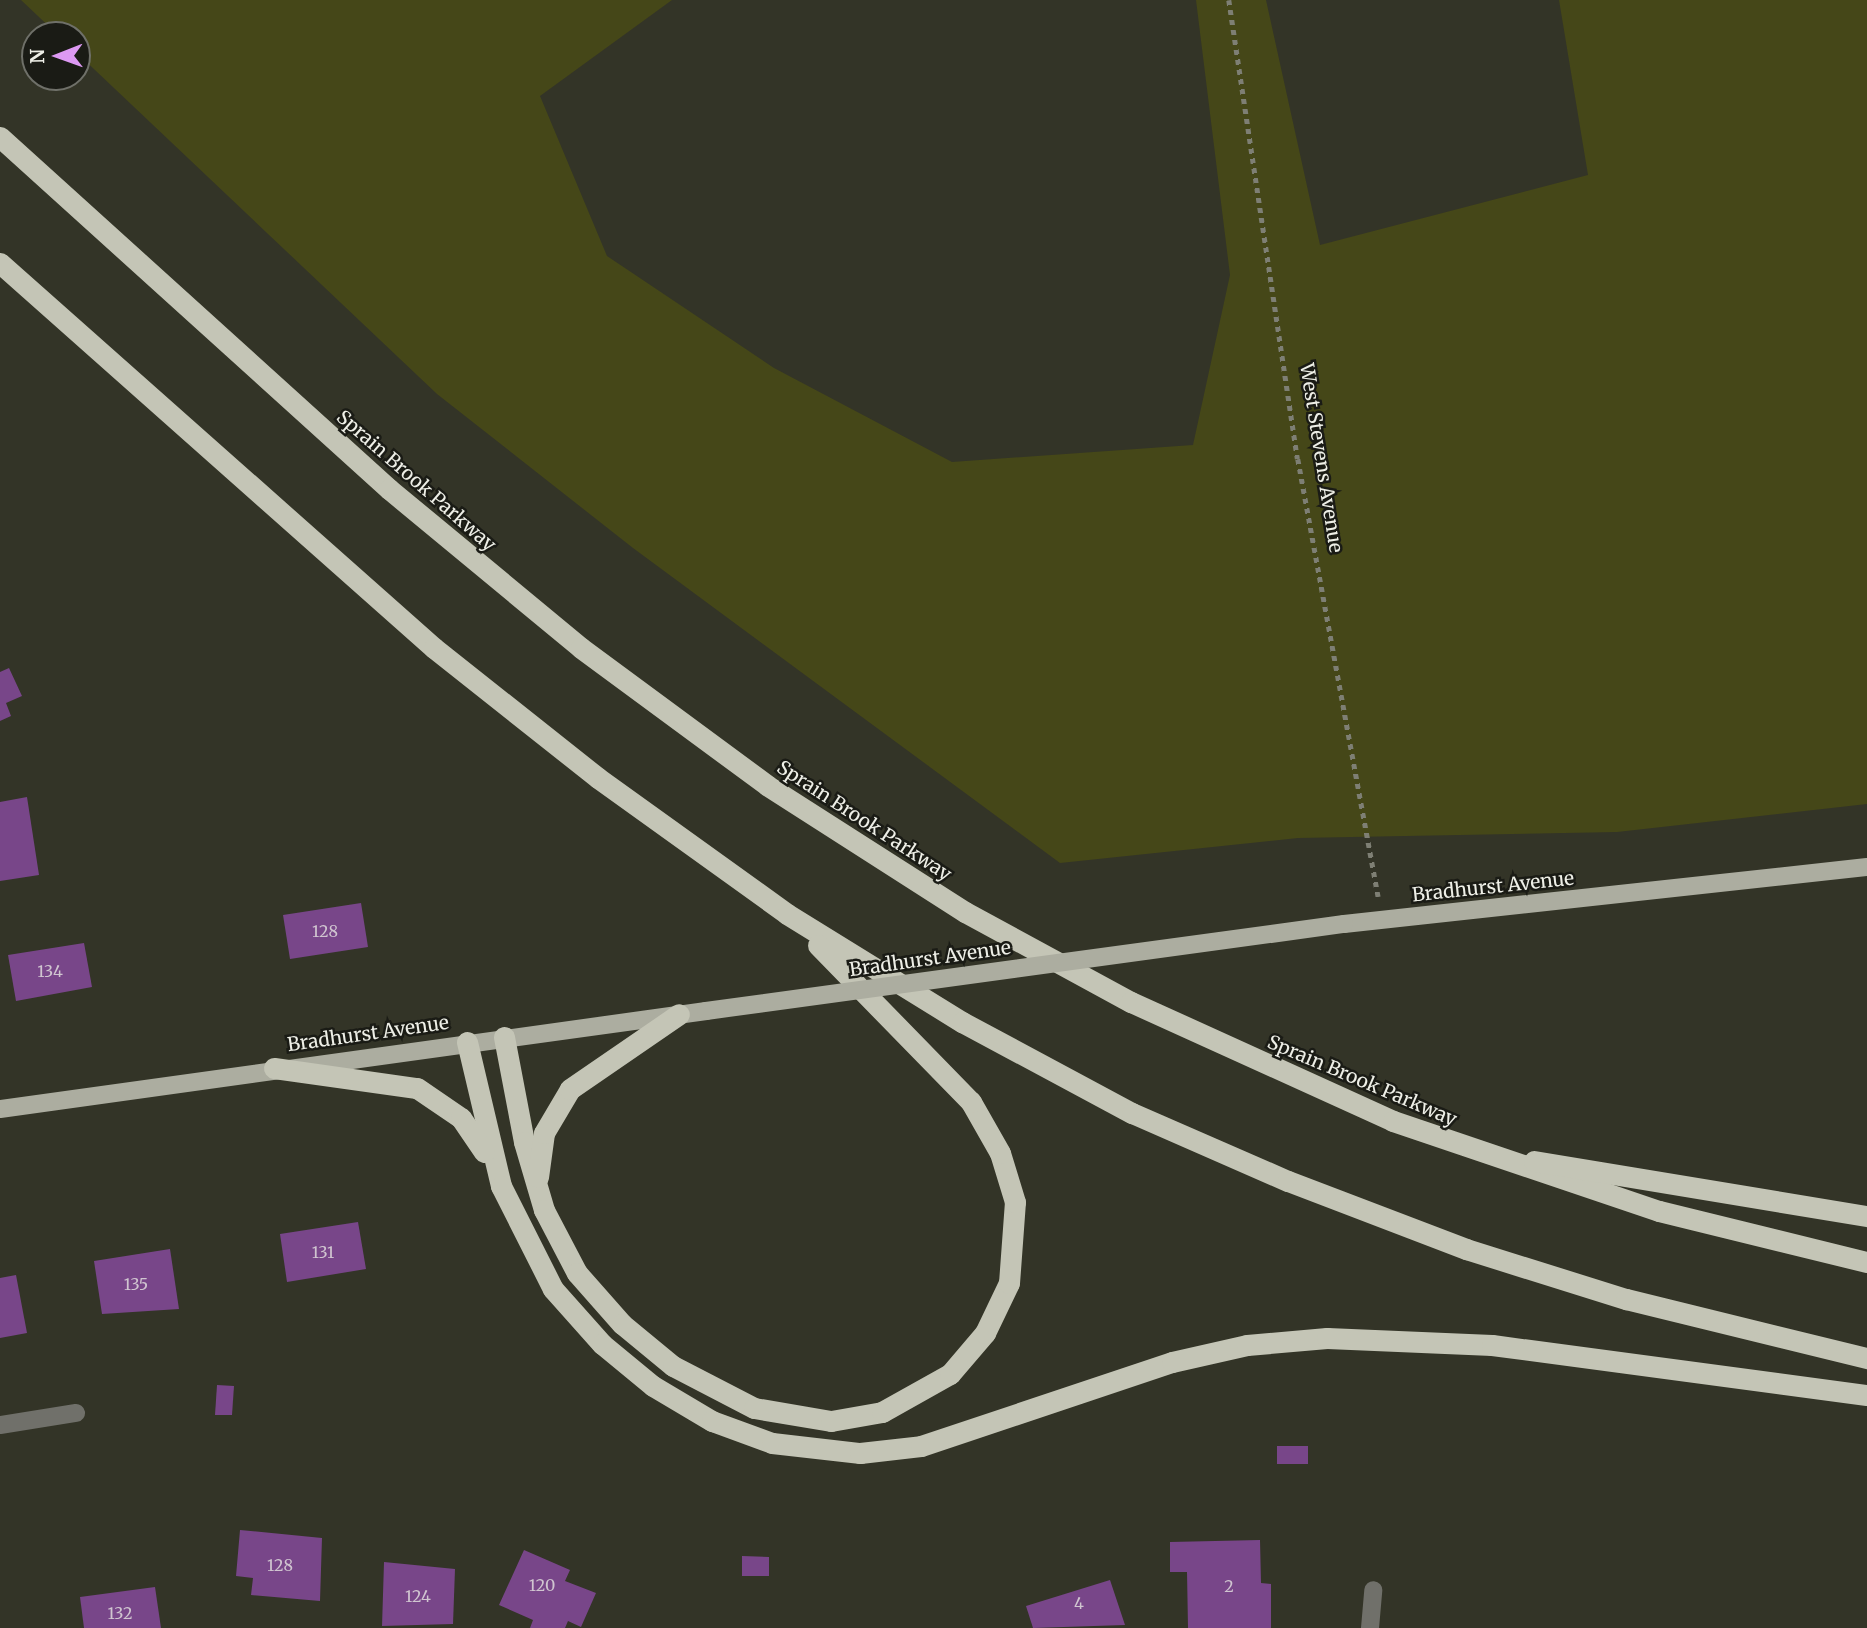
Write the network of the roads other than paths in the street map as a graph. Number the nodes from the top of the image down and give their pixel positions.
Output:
1 (0, 137) edge
2 (0, 263) edge
3 (1867, 867) edge
4 (787, 914) junction
5 (679, 1014) junction
6 (504, 1037) junction
7 (467, 1042) junction
8 (274, 1068) junction
9 (0, 1109) edge
10 (1477, 1153) junction
11 (501, 1186) junction
12 (544, 1210) junction
13 (1867, 1216) edge
14 (1867, 1262) edge
15 (1867, 1358) edge
16 (1867, 1395) edge
17 (76, 1413) dead end
18 (0, 1425) edge
19 (1373, 1590) dead end
20 (1370, 1628) edge

1 - 10 highway, Sprain Brook Parkway
2 - 4 highway
3 - 5 main road, Bradhurst Avenue, bridge
4 - 12 highway
4 - 15 highway
5 - 6 main road, Bradhurst Avenue
5 - 12 highway
6 - 7 main road, Bradhurst Avenue
6 - 12 highway
7 - 8 main road, Bradhurst Avenue
7 - 11 highway
8 - 9 main road, Bradhurst Avenue
8 - 11 highway
10 - 13 highway
10 - 14 highway, Sprain Brook Parkway
11 - 16 highway
17 - 18 street
19 - 20 street

